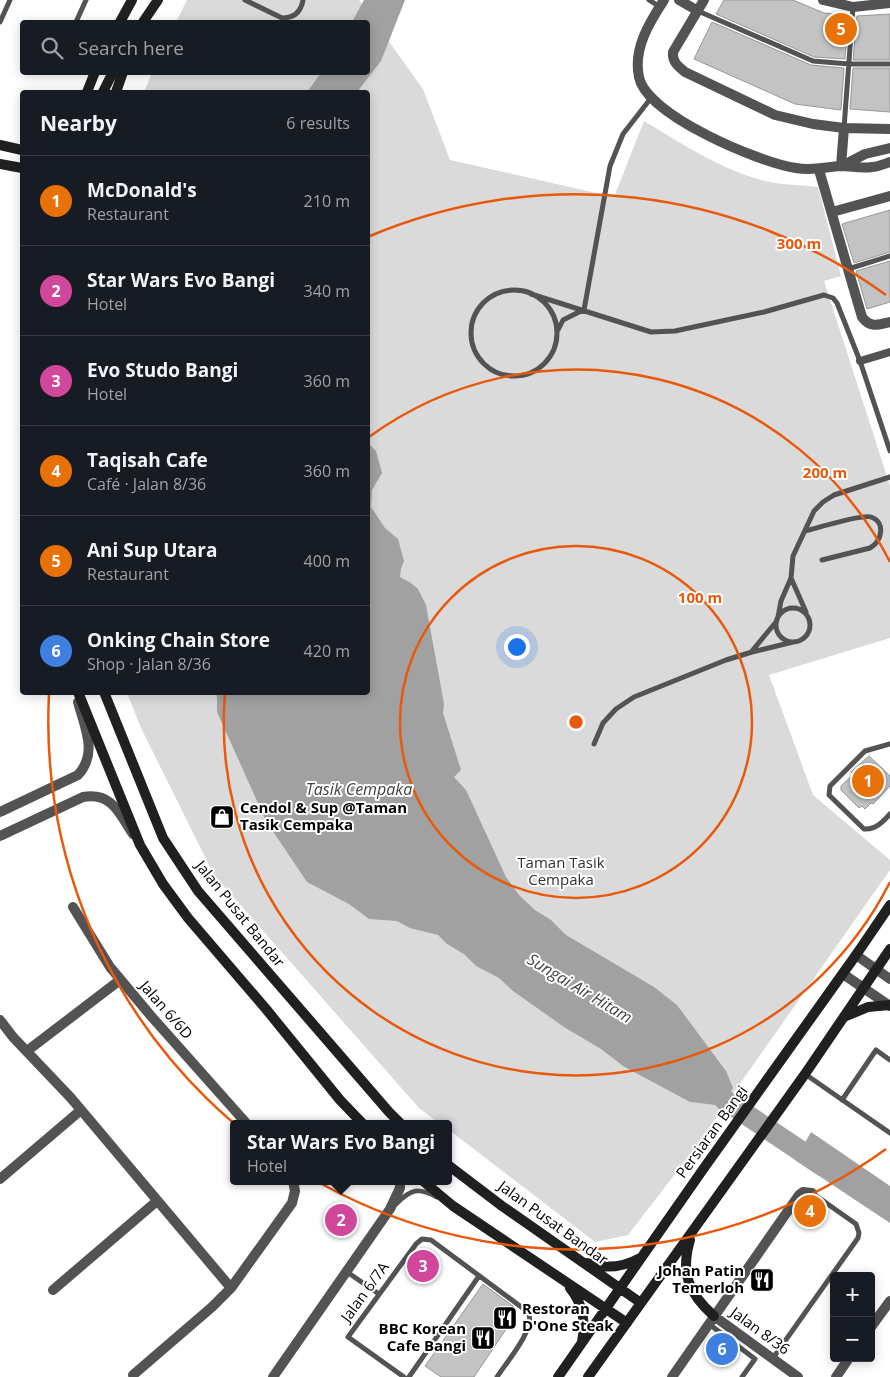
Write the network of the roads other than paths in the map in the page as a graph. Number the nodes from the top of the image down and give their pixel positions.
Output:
1 (10, 0) edge
2 (86, 0) edge
3 (132, 0) edge
4 (158, 0) edge
5 (245, 0) edge
6 (303, 0) edge
7 (649, 0) edge
8 (679, 0) edge
9 (704, 0) edge
10 (823, 0) edge
11 (662, 3) edge
12 (890, 3) edge
13 (853, 7) junction
14 (698, 11) junction
15 (2, 12) edge
16 (77, 20) edge
17 (121, 20) edge
18 (144, 20) edge
19 (0, 22) edge
20 (849, 64) junction
21 (890, 64) edge
22 (93, 75) edge
23 (112, 75) edge
24 (122, 75) edge
25 (88, 90) edge
26 (104, 90) edge
27 (117, 90) edge
28 (651, 98) junction
29 (844, 128) junction
30 (890, 130) edge
31 (1, 145) edge
32 (20, 145) edge
33 (890, 148) edge
34 (20, 150) edge
35 (890, 162) edge
36 (3, 164) edge
37 (841, 166) junction
38 (20, 168) edge
39 (819, 170) junction
40 (20, 176) edge
41 (890, 196) edge
42 (832, 212) junction
43 (890, 256) edge
44 (848, 268) junction
45 (531, 294) junction
46 (584, 310) junction
47 (890, 322) edge
48 (557, 331) junction
49 (890, 352) edge
50 (860, 361) junction
51 (890, 452) edge
52 (890, 477) edge
53 (805, 531) junction
54 (822, 560) dead end
55 (791, 578) junction
56 (806, 613) junction
57 (777, 620) junction
58 (793, 642) junction
59 (752, 652) junction
60 (78, 695) edge
61 (78, 695) edge
62 (105, 695) edge
63 (594, 744) dead end
64 (890, 744) edge
65 (0, 812) edge
66 (890, 814) edge
67 (0, 836) edge
68 (140, 845) junction
69 (890, 905) edge
70 (73, 907) dead end
71 (890, 949) edge
72 (856, 955) junction
73 (876, 970) junction
74 (843, 974) junction
75 (890, 979) edge
76 (120, 980) junction
77 (863, 988) junction
78 (890, 1006) edge
79 (843, 1018) junction
80 (0, 1020) edge
81 (27, 1051) junction
82 (890, 1060) edge
83 (805, 1074) junction
84 (842, 1100) junction
85 (81, 1110) junction
86 (243, 1120) edge
87 (359, 1120) edge
88 (397, 1120) edge
89 (890, 1133) edge
90 (452, 1168) edge
91 (0, 1178) edge
92 (294, 1185) edge
93 (400, 1185) edge
94 (428, 1185) edge
95 (812, 1192) joint
96 (157, 1201) junction
97 (453, 1206) junction
98 (390, 1209) junction
99 (693, 1232) junction
100 (572, 1256) junction
101 (641, 1258) junction
102 (347, 1272) junction
103 (479, 1276) junction
104 (558, 1276) junction
105 (231, 1288) junction
106 (620, 1289) junction
107 (53, 1290) dead end
108 (379, 1294) junction
109 (890, 1301) edge
110 (641, 1303) junction
111 (606, 1308) junction
112 (712, 1320) junction
113 (875, 1322) edge
114 (627, 1323) junction
115 (581, 1345) junction
116 (773, 1358) junction
117 (846, 1362) edge
118 (133, 1375) dead end
119 (273, 1377) edge
120 (404, 1377) edge
121 (409, 1377) edge
122 (496, 1377) edge
123 (558, 1377) edge
124 (588, 1377) edge
125 (672, 1377) edge
126 (742, 1377) edge
127 (798, 1377) edge
128 (836, 1377) edge

1 - 15 lane
2 - 16 lane
3 - 17 main road
4 - 18 main road
5 - 6 lane
7 - 11 lane
8 - 14 street
9 - 14 street
10 - 13 street
11 - 28 street
12 - 13 street
13 - 20 lane
14 - 20 lane
14 - 29 street
15 - 19 lane
20 - 21 lane
20 - 29 lane
22 - 25 main road
23 - 26 main road
24 - 27 main road
28 - 39 street
28 - 46 lane
29 - 30 street
29 - 37 street
31 - 32 main road
31 - 34 main road
33 - 37 street
35 - 37 street
36 - 38 main road
36 - 40 main road
37 - 39 street
39 - 42 street
41 - 42 street
42 - 44 street
43 - 44 lane
44 - 47 street
45 - 46 lane
45 - 48 lane
45 - 48 lane
46 - 48 lane
46 - 50 lane
49 - 50 street
50 - 51 lane
52 - 53 lane
53 - 54 lane
53 - 55 lane
55 - 56 lane
55 - 57 lane
56 - 57 lane
56 - 58 lane
57 - 58 lane
57 - 59 lane
58 - 59 lane
59 - 63 lane
60 - 65 street
61 - 68 main road
62 - 88 main road, Jalan Pusat Bandar
64 - 66 lane
67 - 68 street
68 - 87 main road
69 - 72 main road, Persiaran Bangi
70 - 76 street, Jalan 6/6D
71 - 73 main road
72 - 73 street
72 - 74 main road, Persiaran Bangi
73 - 75 street
73 - 77 main road
74 - 77 street
74 - 101 main road, Persiaran Bangi
76 - 81 street
76 - 86 street, Jalan 6/6D
77 - 78 street
77 - 79 main road
78 - 79 main road
79 - 83 main road
80 - 81 street
81 - 85 street
82 - 84 lane
83 - 84 lane
83 - 99 main road
84 - 89 lane
85 - 91 street
85 - 96 street
90 - 100 main road, Jalan Pusat Bandar
92 - 105 street
93 - 98 street
94 - 97 main road
95 - 112 street, Jalan 8/36
95 - 116 lane
96 - 105 street
96 - 107 street
97 - 98 lane
97 - 104 main road
98 - 102 street
99 - 110 main road
99 - 112 main road
100 - 101 main road
100 - 106 main road, Jalan Pusat Bandar
101 - 106 main road, Persiaran Bangi
102 - 108 lane
102 - 119 street
103 - 108 lane, Jalan 6/7A
103 - 121 lane
103 - 122 lane
104 - 111 main road
104 - 115 main road
105 - 118 street
106 - 110 main road, Jalan Pusat Bandar
106 - 111 main road, Persiaran Bangi
108 - 120 lane, Jalan 6/7A
109 - 113 street
110 - 114 main road
111 - 114 main road
111 - 115 main road, Persiaran Bangi
112 - 116 street, Jalan 8/36
112 - 125 street
112 - 126 lane
114 - 124 main road
115 - 123 main road, Persiaran Bangi
116 - 127 street, Jalan 8/36
117 - 128 street

